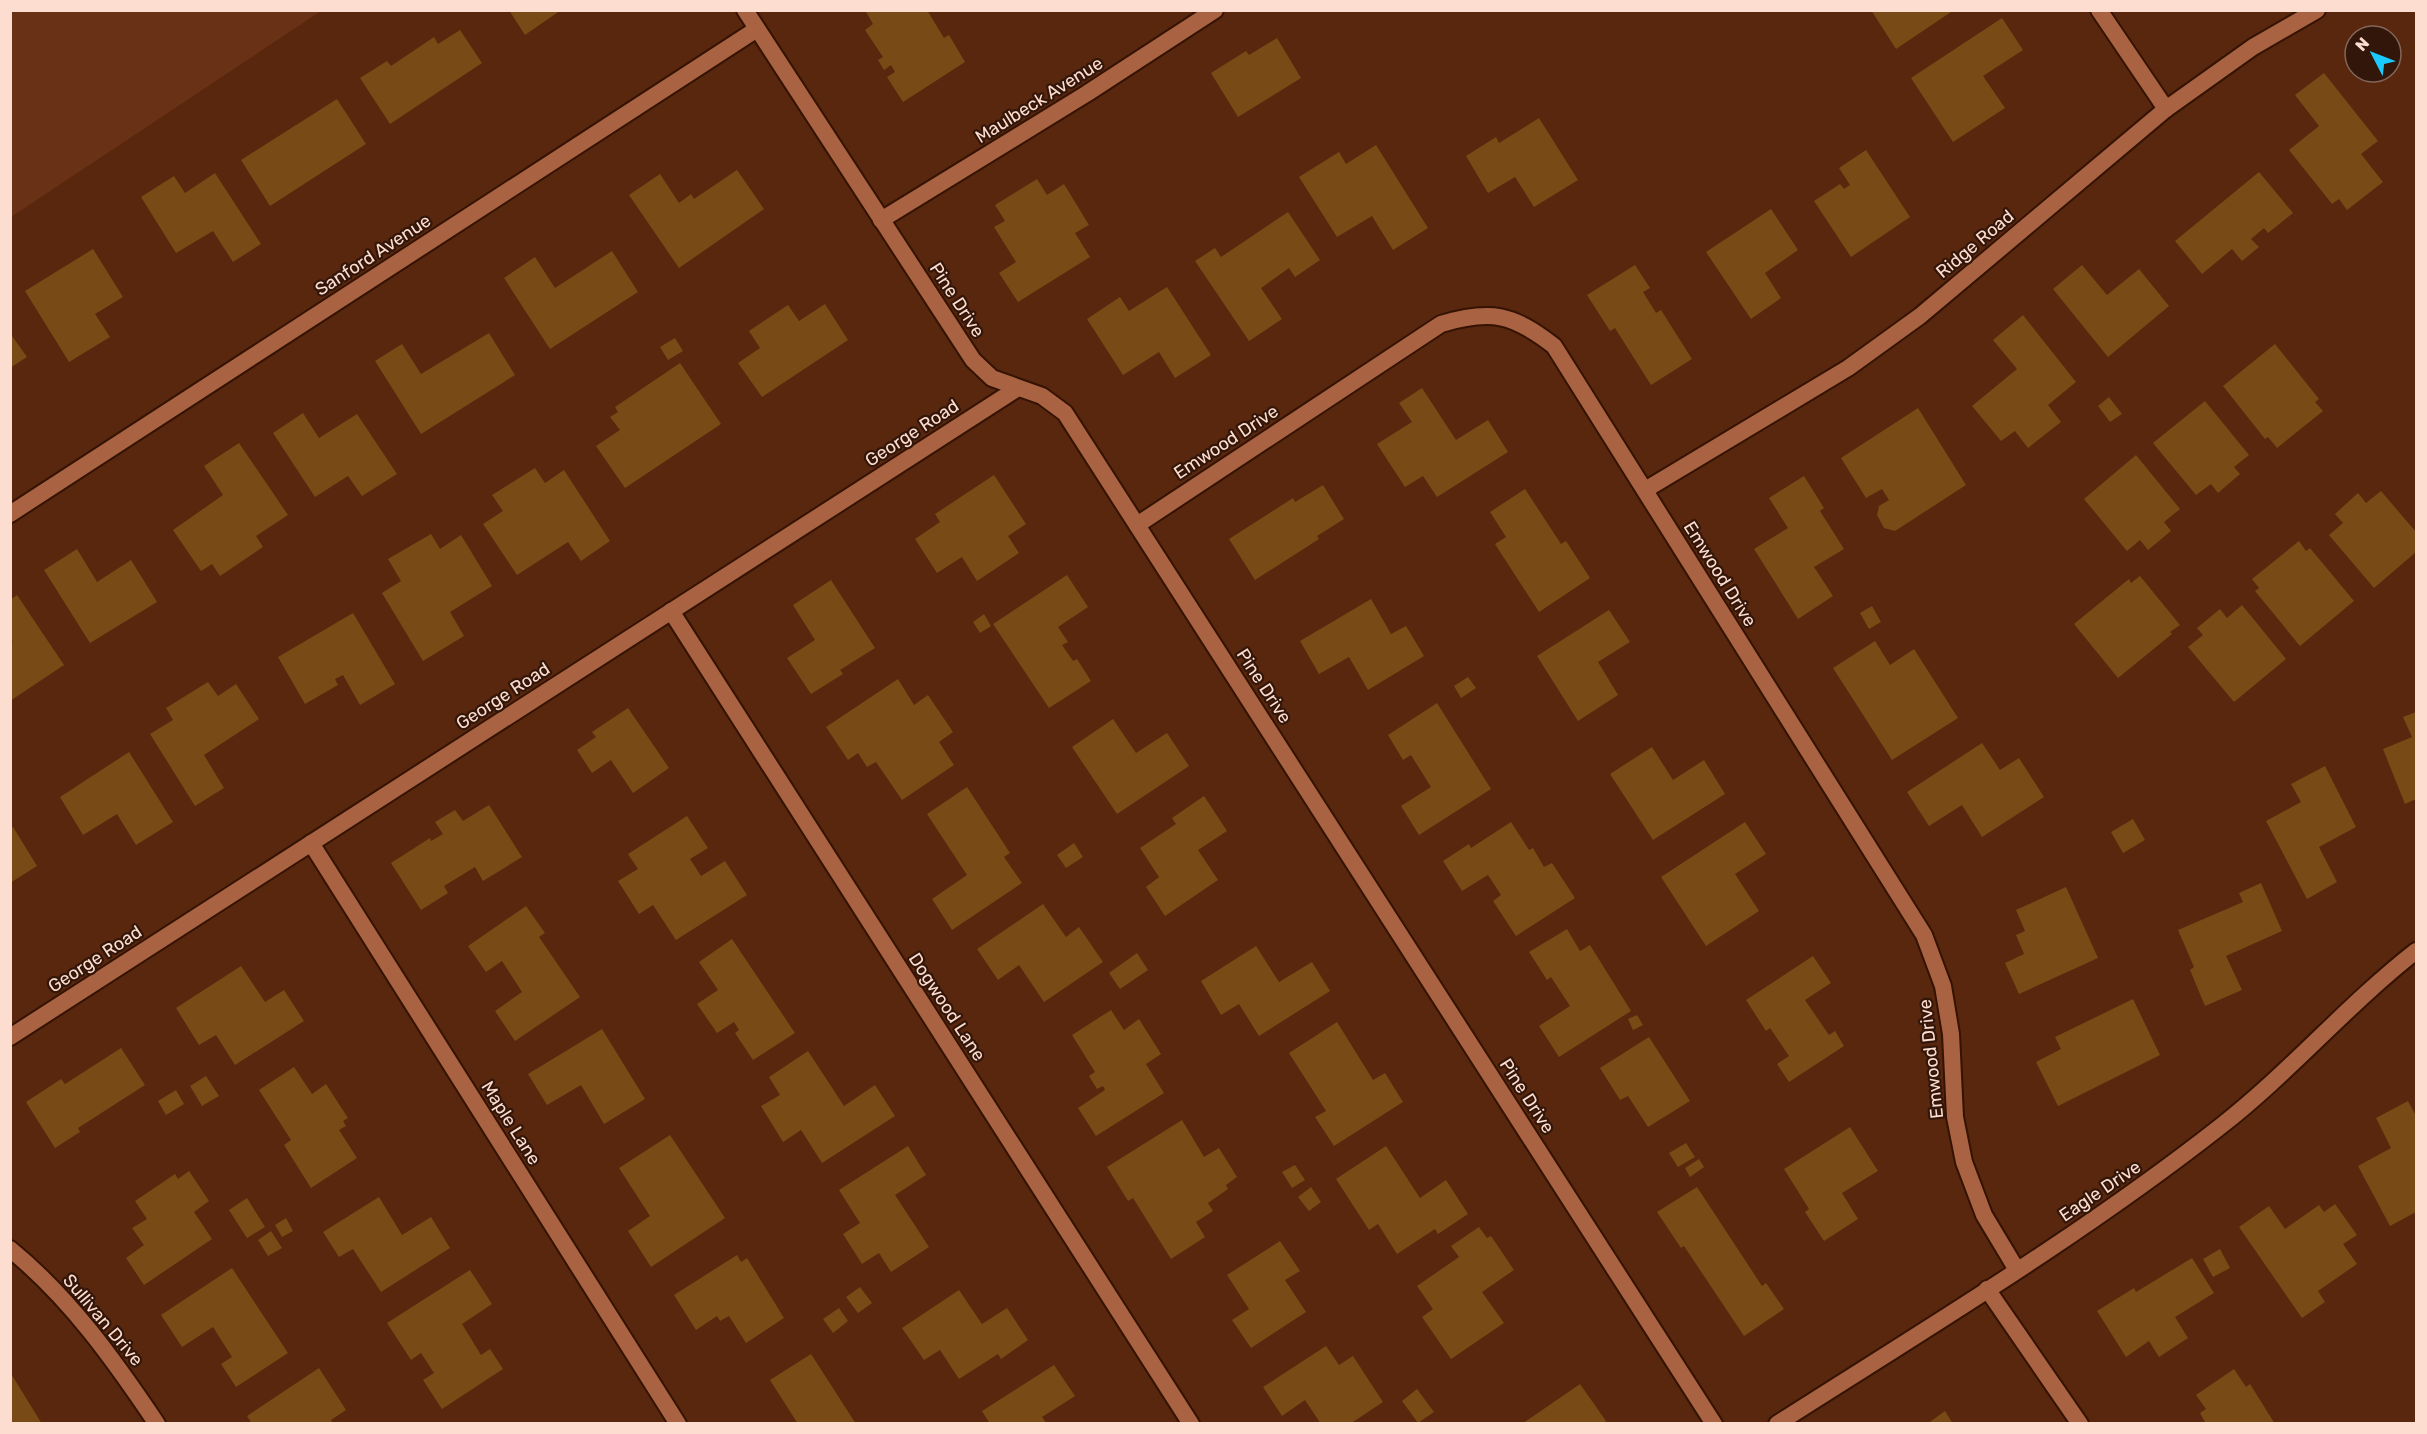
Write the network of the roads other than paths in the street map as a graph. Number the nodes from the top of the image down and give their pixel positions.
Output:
1 (745, 10) edge
2 (1215, 10) edge
3 (2099, 10) edge
4 (2317, 10) edge
5 (757, 29) junction
6 (2166, 109) junction
7 (881, 220) junction
8 (1018, 388) junction
9 (1645, 490) junction
10 (10, 514) edge
11 (1137, 525) junction
12 (671, 611) junction
13 (311, 843) junction
14 (2416, 951) edge
15 (10, 1037) edge
16 (13, 1254) edge
17 (2017, 1270) junction
18 (1987, 1289) junction
19 (157, 1424) edge
20 (678, 1424) edge
21 (1191, 1424) edge
22 (1714, 1424) edge
23 (1777, 1424) edge
24 (2080, 1424) edge

1 - 5 street, Pine Drive
2 - 7 street, Maulbeck Avenue
3 - 6 street
4 - 6 street, Ridge Road
5 - 7 street, Pine Drive
5 - 10 street, Sanford Avenue
6 - 9 street, Ridge Road
7 - 8 street, Pine Drive
8 - 11 street, Pine Drive
8 - 12 street, George Road
9 - 11 street, Emwood Drive
9 - 17 street, Emwood Drive
11 - 22 street, Pine Drive
12 - 13 street, George Road
12 - 21 street, Dogwood Lane
13 - 15 street, George Road
13 - 20 street, Maple Lane
14 - 17 street, Eagle Drive
16 - 19 street, Sullivan Drive
17 - 18 street, Eagle Drive
18 - 23 street, Eagle Drive
18 - 24 street

